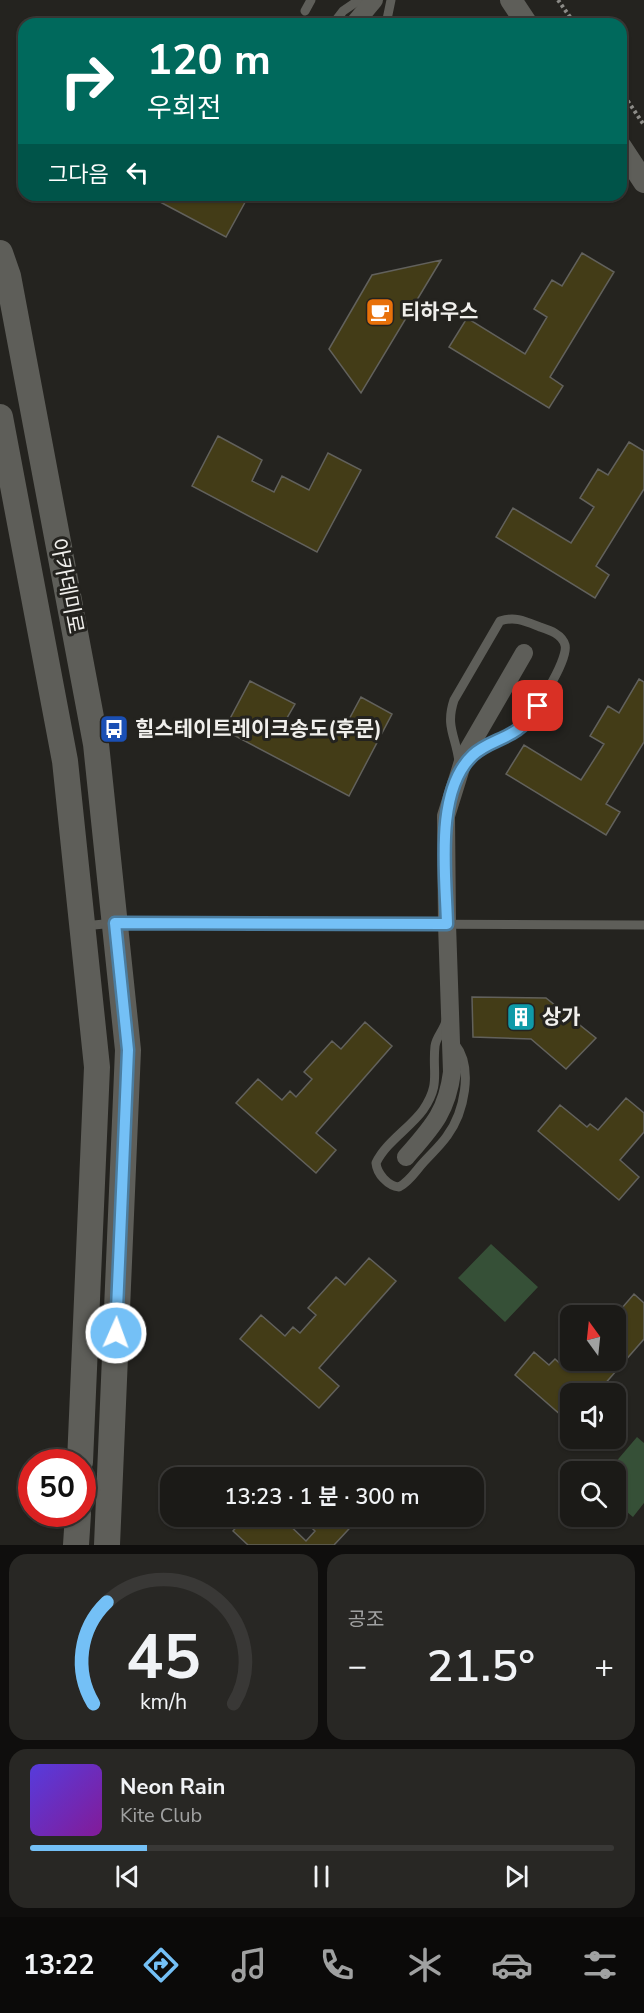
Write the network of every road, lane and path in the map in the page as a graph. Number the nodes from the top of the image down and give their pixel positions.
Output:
1 (311, 0) edge
2 (359, 0) edge
3 (374, 0) edge
4 (391, 0) edge
5 (511, 0) edge
6 (558, 0) edge
7 (304, 11) dead end
8 (338, 18) edge
9 (359, 18) edge
10 (387, 18) edge
11 (523, 18) edge
12 (571, 18) edge
13 (627, 100) edge
14 (644, 125) edge
15 (627, 156) edge
16 (644, 182) edge
17 (0, 253) edge
18 (0, 417) edge
19 (524, 653) dead end
20 (456, 781) junction
21 (115, 923) junction
22 (447, 924) junction
23 (644, 925) edge
24 (83, 926) junction
25 (449, 1000) junction
26 (451, 1027) junction
27 (406, 1157) dead end
28 (81, 1449) edge
29 (77, 1527) edge
30 (76, 1545) edge
31 (107, 1545) edge

1 - 7 lane
2 - 8 lane
3 - 9 street
4 - 10 lane
5 - 11 street
6 - 12 path
13 - 14 path
15 - 16 street
17 - 21 main road, 아카데미로
18 - 24 main road, 아카데미로
19 - 20 street
20 - 20 lane
20 - 22 street
21 - 22 lane
21 - 24 lane
21 - 31 main road, 아카데미로
22 - 23 lane
22 - 25 street
24 - 28 main road, 아카데미로
25 - 26 street
25 - 26 lane
26 - 27 street
29 - 30 main road

